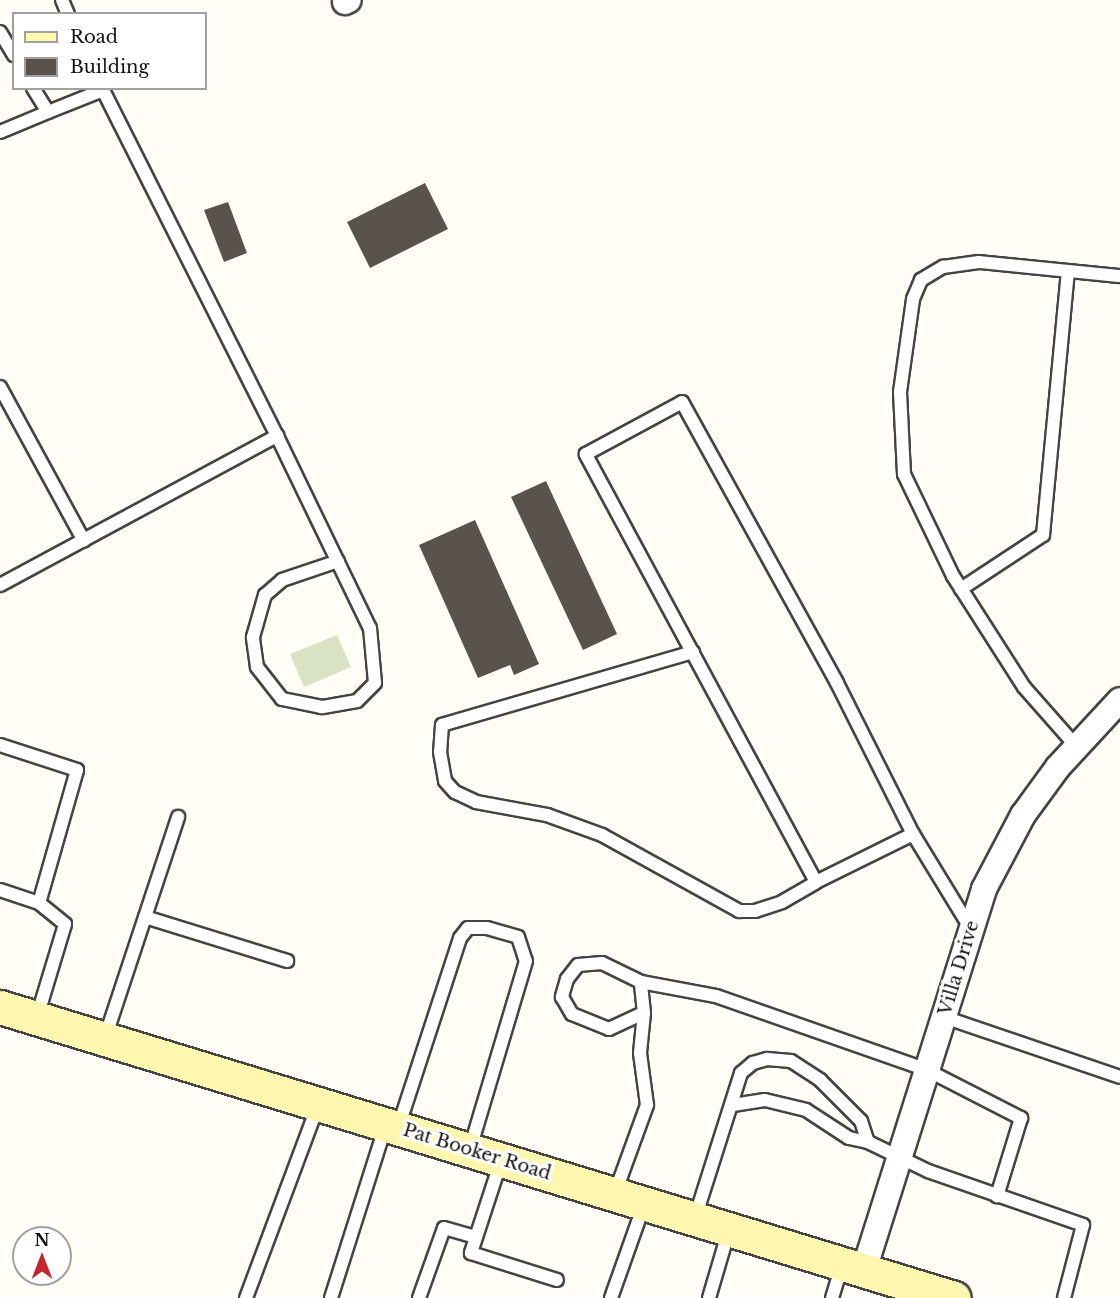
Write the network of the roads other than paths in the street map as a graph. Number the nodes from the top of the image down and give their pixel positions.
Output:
1 (0, 32) edge
2 (12, 52) edge
3 (34, 90) edge
4 (100, 90) edge
5 (103, 90) edge
6 (48, 112) junction
7 (0, 132) edge
8 (1068, 271) junction
9 (1120, 276) edge
10 (0, 387) edge
11 (278, 436) junction
12 (84, 541) junction
13 (338, 561) junction
14 (0, 585) edge
15 (961, 589) junction
16 (693, 652) junction
17 (1120, 700) edge
18 (0, 745) edge
19 (1076, 746) junction
20 (178, 817) dead end
21 (913, 834) junction
22 (816, 882) junction
23 (0, 890) edge
24 (39, 903) junction
25 (145, 917) junction
26 (971, 930) junction
27 (287, 961) dead end
28 (641, 982) junction
29 (0, 1007) edge
30 (644, 1013) junction
31 (944, 1017) junction
32 (37, 1018) junction
33 (104, 1039) junction
34 (927, 1070) junction
35 (1120, 1077) edge
36 (319, 1104) junction
37 (733, 1105) junction
38 (392, 1126) junction
39 (868, 1142) junction
40 (470, 1150) junction
41 (900, 1157) junction
42 (502, 1160) junction
43 (996, 1196) junction
44 (630, 1199) junction
45 (695, 1219) junction
46 (729, 1229) junction
47 (476, 1237) junction
48 (853, 1267) junction
49 (557, 1280) dead end
50 (902, 1290) edge
51 (246, 1298) edge
52 (331, 1298) edge
53 (419, 1298) edge
54 (611, 1298) edge
55 (709, 1298) edge
56 (832, 1298) edge
57 (954, 1298) edge
58 (1064, 1298) edge

1 - 2 lane
3 - 6 lane
4 - 6 lane
5 - 11 lane
6 - 7 lane
8 - 9 lane
8 - 15 lane
8 - 15 lane
10 - 12 lane
11 - 12 lane
11 - 13 lane
12 - 14 lane
13 - 13 lane
15 - 19 lane
16 - 21 lane
16 - 22 lane
16 - 22 lane
17 - 19 street, Villa Drive
18 - 24 lane
19 - 26 street, Villa Drive
20 - 25 lane
21 - 22 lane
21 - 26 lane
23 - 24 lane
24 - 32 lane
25 - 27 lane
25 - 33 lane
26 - 31 street, Villa Drive
28 - 30 lane
28 - 30 lane
28 - 34 lane
29 - 32 main road, Pat Booker Road
30 - 44 lane
31 - 34 street, Villa Drive
31 - 35 lane
32 - 33 main road, Pat Booker Road
33 - 36 main road, Pat Booker Road
34 - 41 street, Villa Drive
34 - 43 lane
36 - 38 main road, Pat Booker Road
36 - 51 lane
37 - 39 lane
37 - 39 lane
37 - 45 lane
38 - 40 main road, Pat Booker Road
38 - 40 lane
38 - 52 lane
39 - 41 lane
40 - 42 main road, Pat Booker Road
41 - 43 lane
41 - 48 street, Villa Drive
42 - 44 main road, Pat Booker Road
42 - 47 lane
43 - 58 lane
44 - 45 main road, Pat Booker Road
44 - 54 lane
45 - 46 main road, Pat Booker Road
46 - 48 main road, Pat Booker Road
46 - 55 lane
47 - 49 lane
47 - 53 lane
48 - 50 main road, Pat Booker Road
48 - 56 lane
50 - 57 main road, Pat Booker Road

